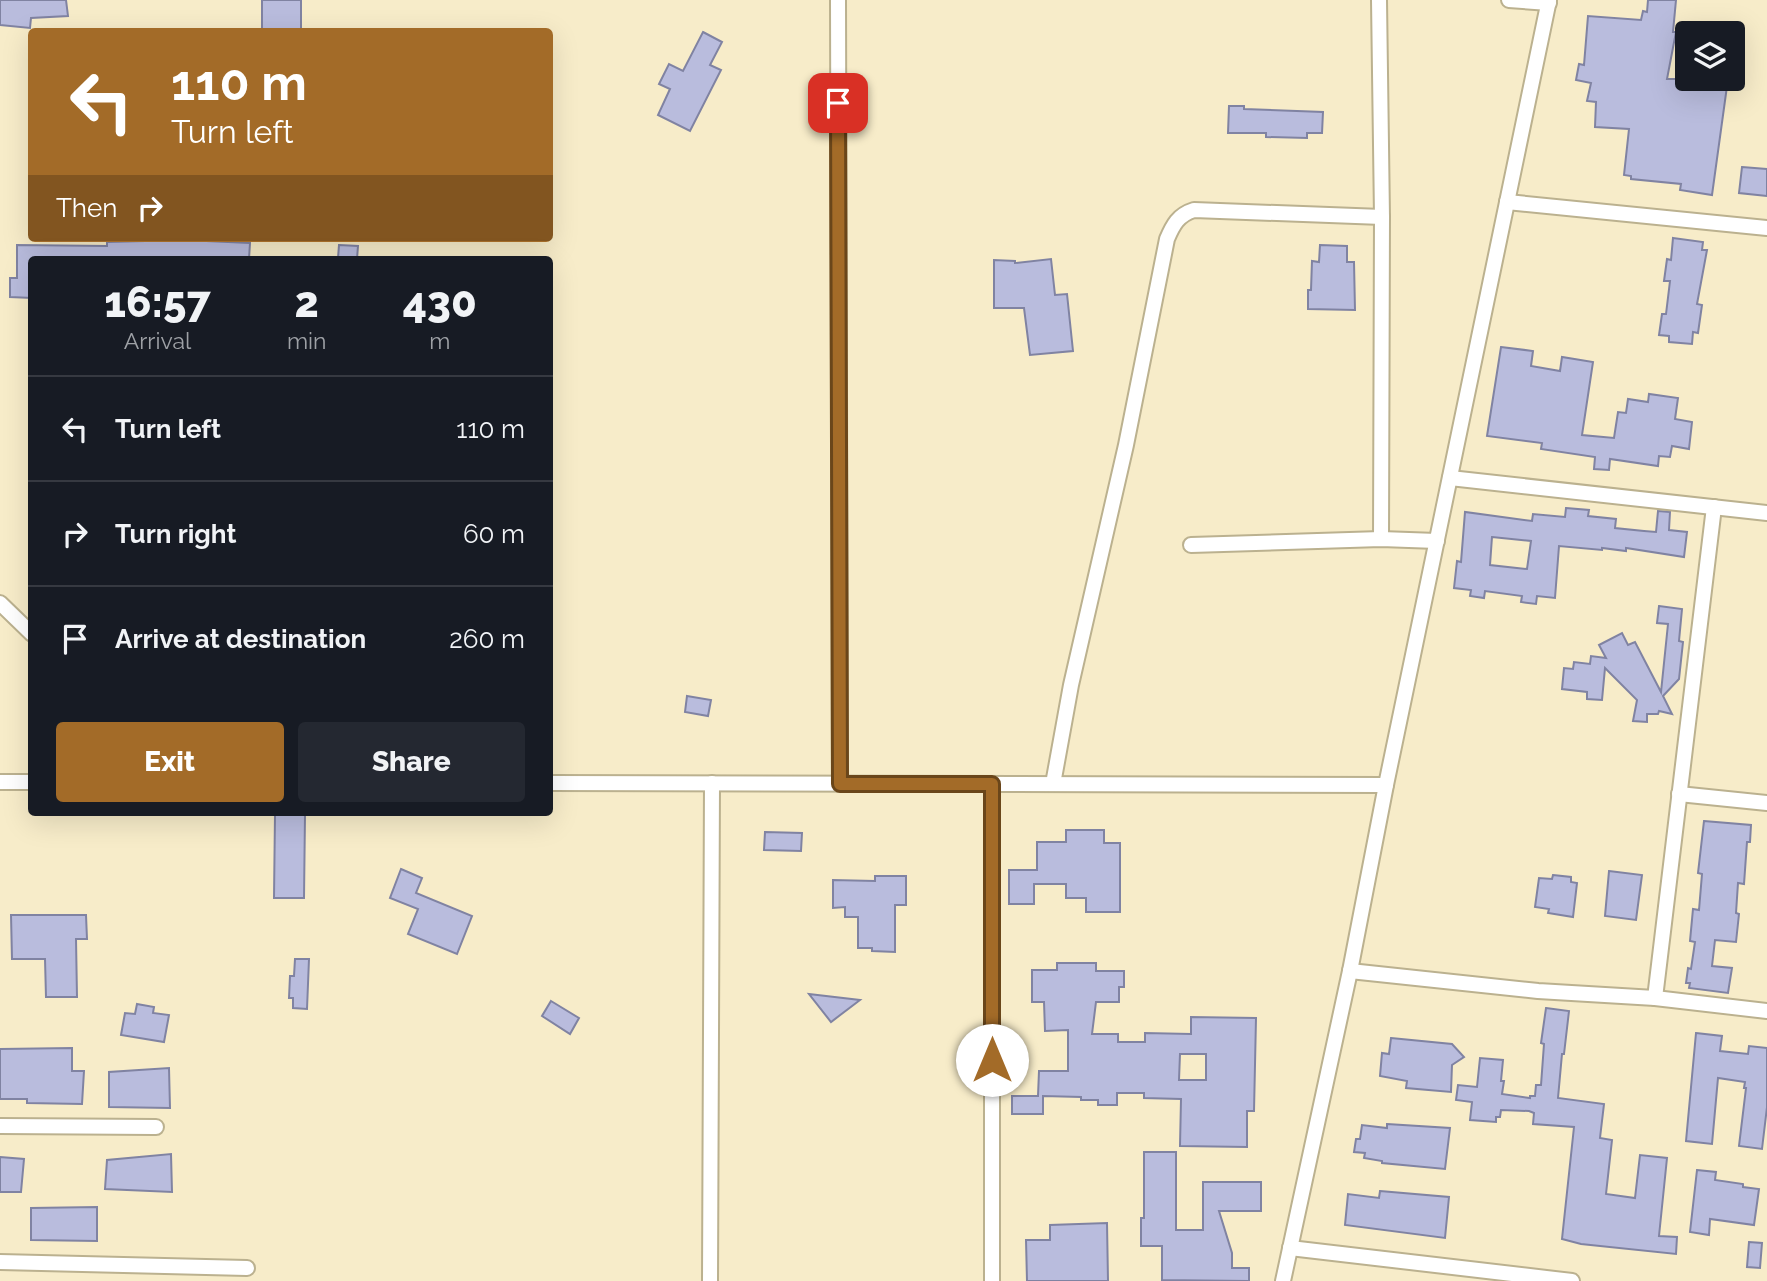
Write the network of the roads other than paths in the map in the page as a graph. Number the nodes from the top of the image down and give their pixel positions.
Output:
1 (838, 0) edge
2 (1379, 0) edge
3 (1508, 0) edge
4 (1549, 2) edge
5 (1507, 202) junction
6 (1382, 217) junction
7 (1767, 228) edge
8 (1450, 478) junction
9 (1714, 507) junction
10 (1767, 513) edge
11 (1381, 539) junction
12 (1437, 541) junction
13 (1191, 545) dead end
14 (0, 603) edge
15 (28, 630) edge
16 (0, 782) edge
17 (28, 782) edge
18 (553, 783) edge
19 (712, 783) junction
20 (840, 784) junction
21 (992, 784) junction
22 (1053, 784) junction
23 (1386, 785) junction
24 (1679, 794) junction
25 (1767, 803) edge
26 (1350, 971) junction
27 (1656, 998) junction
28 (1767, 1011) edge
29 (0, 1126) edge
30 (156, 1128) dead end
31 (1290, 1248) junction
32 (0, 1262) edge
33 (247, 1268) dead end
34 (710, 1281) edge
35 (992, 1281) edge
36 (1283, 1281) edge
37 (1572, 1281) edge

1 - 20 street
2 - 6 street
3 - 4 street
4 - 5 street
5 - 7 street
5 - 8 street
6 - 11 street
6 - 22 street
8 - 9 street
8 - 12 street
9 - 10 street
9 - 24 street
11 - 12 street
11 - 13 street
12 - 23 street
14 - 15 street
16 - 17 street
18 - 19 street
19 - 20 street
19 - 34 street
20 - 21 street
21 - 22 street
21 - 35 street
22 - 23 street
23 - 26 street
24 - 25 street
24 - 27 street
26 - 27 street
26 - 31 street
27 - 28 street
29 - 30 street
31 - 36 street
31 - 37 street
32 - 33 street

